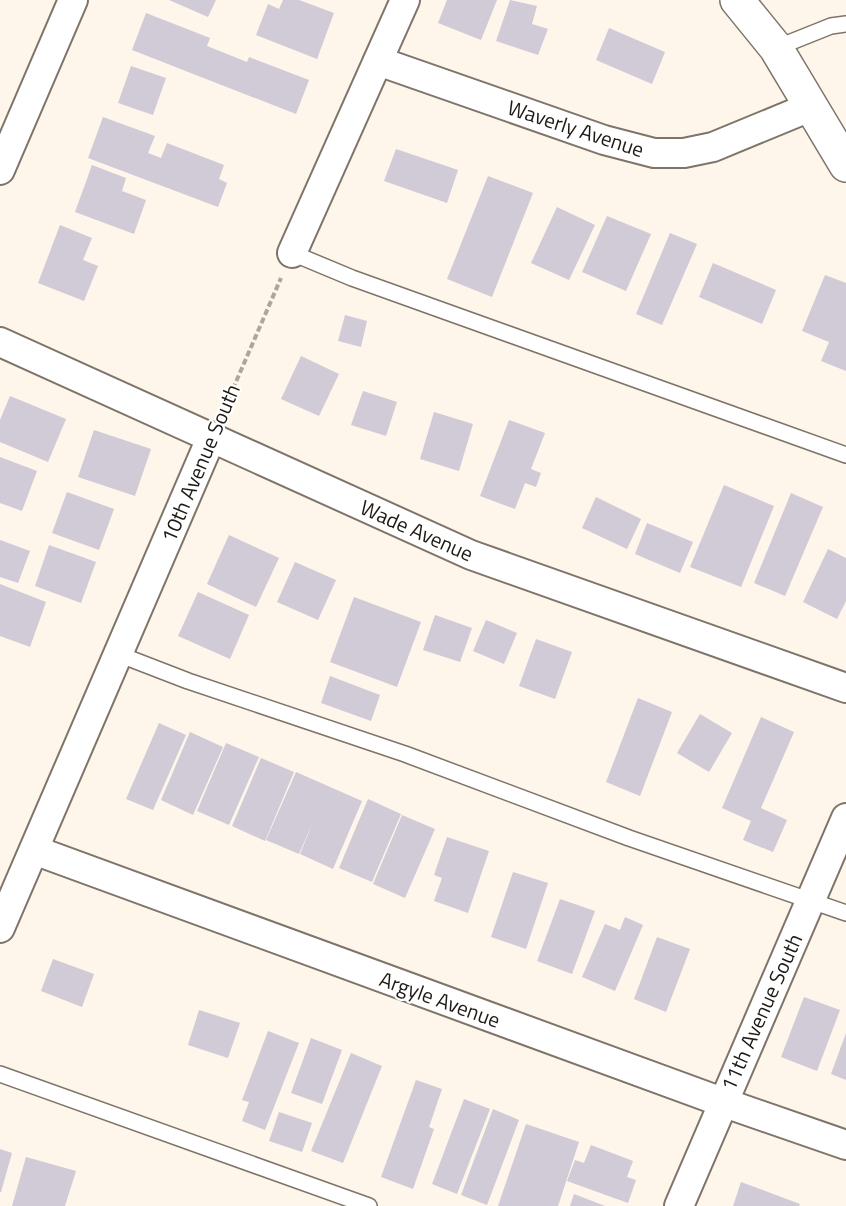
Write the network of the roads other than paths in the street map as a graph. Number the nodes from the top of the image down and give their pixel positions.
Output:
1 (73, 0) edge
2 (405, 0) edge
3 (737, 0) edge
4 (846, 24) edge
5 (776, 48) junction
6 (378, 61) junction
7 (810, 106) junction
8 (846, 165) edge
9 (0, 170) edge
10 (292, 253) joint
11 (0, 342) edge
12 (212, 436) junction
13 (846, 455) edge
14 (118, 654) junction
15 (846, 688) edge
16 (846, 818) edge
17 (34, 850) junction
18 (810, 900) junction
19 (846, 913) edge
20 (0, 928) edge
21 (0, 1074) edge
22 (722, 1102) junction
23 (846, 1145) edge
24 (369, 1206) edge
25 (678, 1206) edge

1 - 9 street
2 - 6 street
3 - 5 main road
4 - 5 lane
5 - 7 main road
6 - 7 street, Waverly Avenue
6 - 10 street
7 - 8 main road
10 - 13 lane
11 - 12 street, Wade Avenue
12 - 14 street, 10th Avenue South
12 - 15 street, Wade Avenue
14 - 17 street, 10th Avenue South
14 - 18 lane
16 - 18 street, 11th Avenue South
17 - 20 street, 10th Avenue South
17 - 22 street, Argyle Avenue
18 - 19 lane
18 - 22 street, 11th Avenue South
21 - 24 lane
22 - 23 street, Argyle Avenue
22 - 25 street, 11th Avenue South

